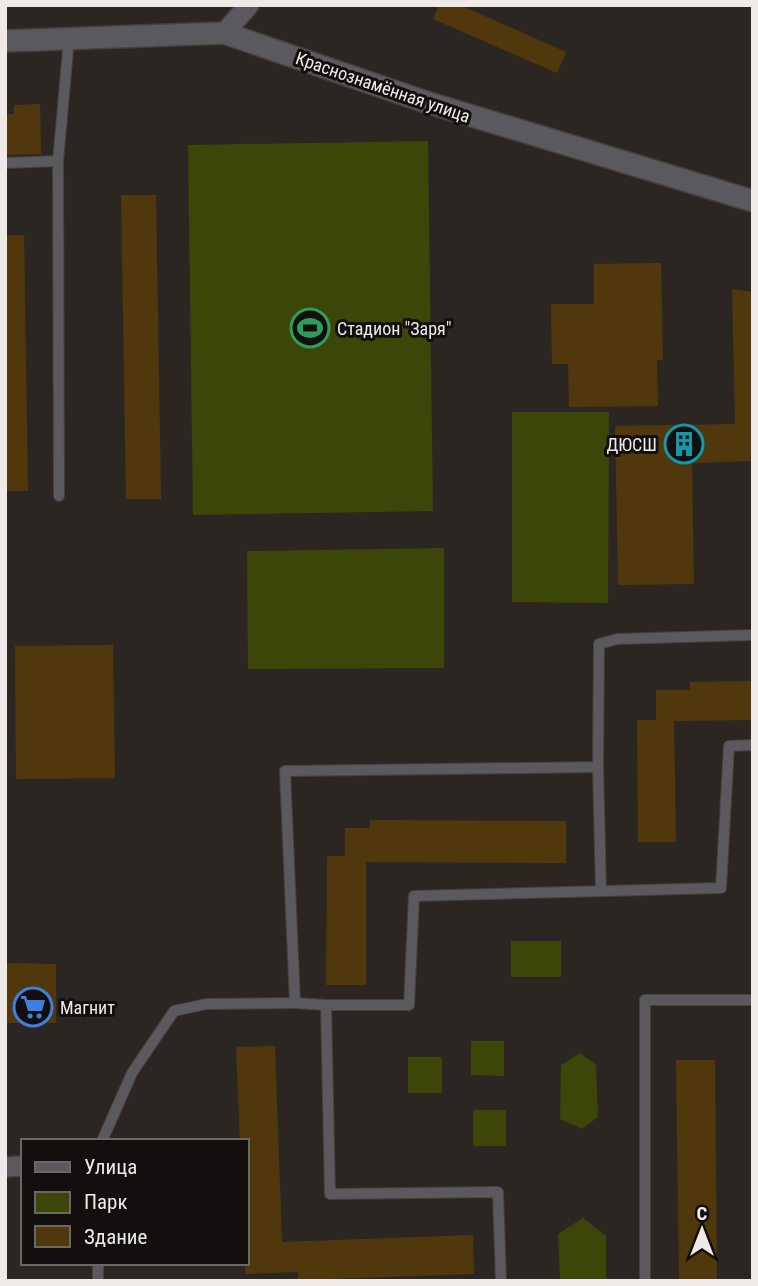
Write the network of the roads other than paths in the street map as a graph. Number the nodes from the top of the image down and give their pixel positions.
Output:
1 (249, 5) edge
2 (224, 33) junction
3 (69, 39) junction
4 (5, 40) edge
5 (58, 161) junction
6 (5, 163) edge
7 (753, 201) edge
8 (60, 496) dead end
9 (753, 635) edge
10 (753, 746) edge
11 (598, 767) junction
12 (601, 891) junction
13 (753, 1000) edge
14 (295, 1003) junction
15 (326, 1005) junction
16 (103, 1139) edge
17 (502, 1281) edge
18 (645, 1281) edge

1 - 2 street
2 - 3 street, Краснознамённая улица
2 - 7 street, Краснознамённая улица
3 - 4 street, Краснознамённая улица
3 - 5 lane
5 - 6 lane
5 - 8 lane
9 - 11 lane
10 - 12 lane
11 - 12 lane
11 - 14 lane
12 - 15 lane
13 - 18 lane
14 - 15 lane
14 - 16 lane
15 - 17 lane

